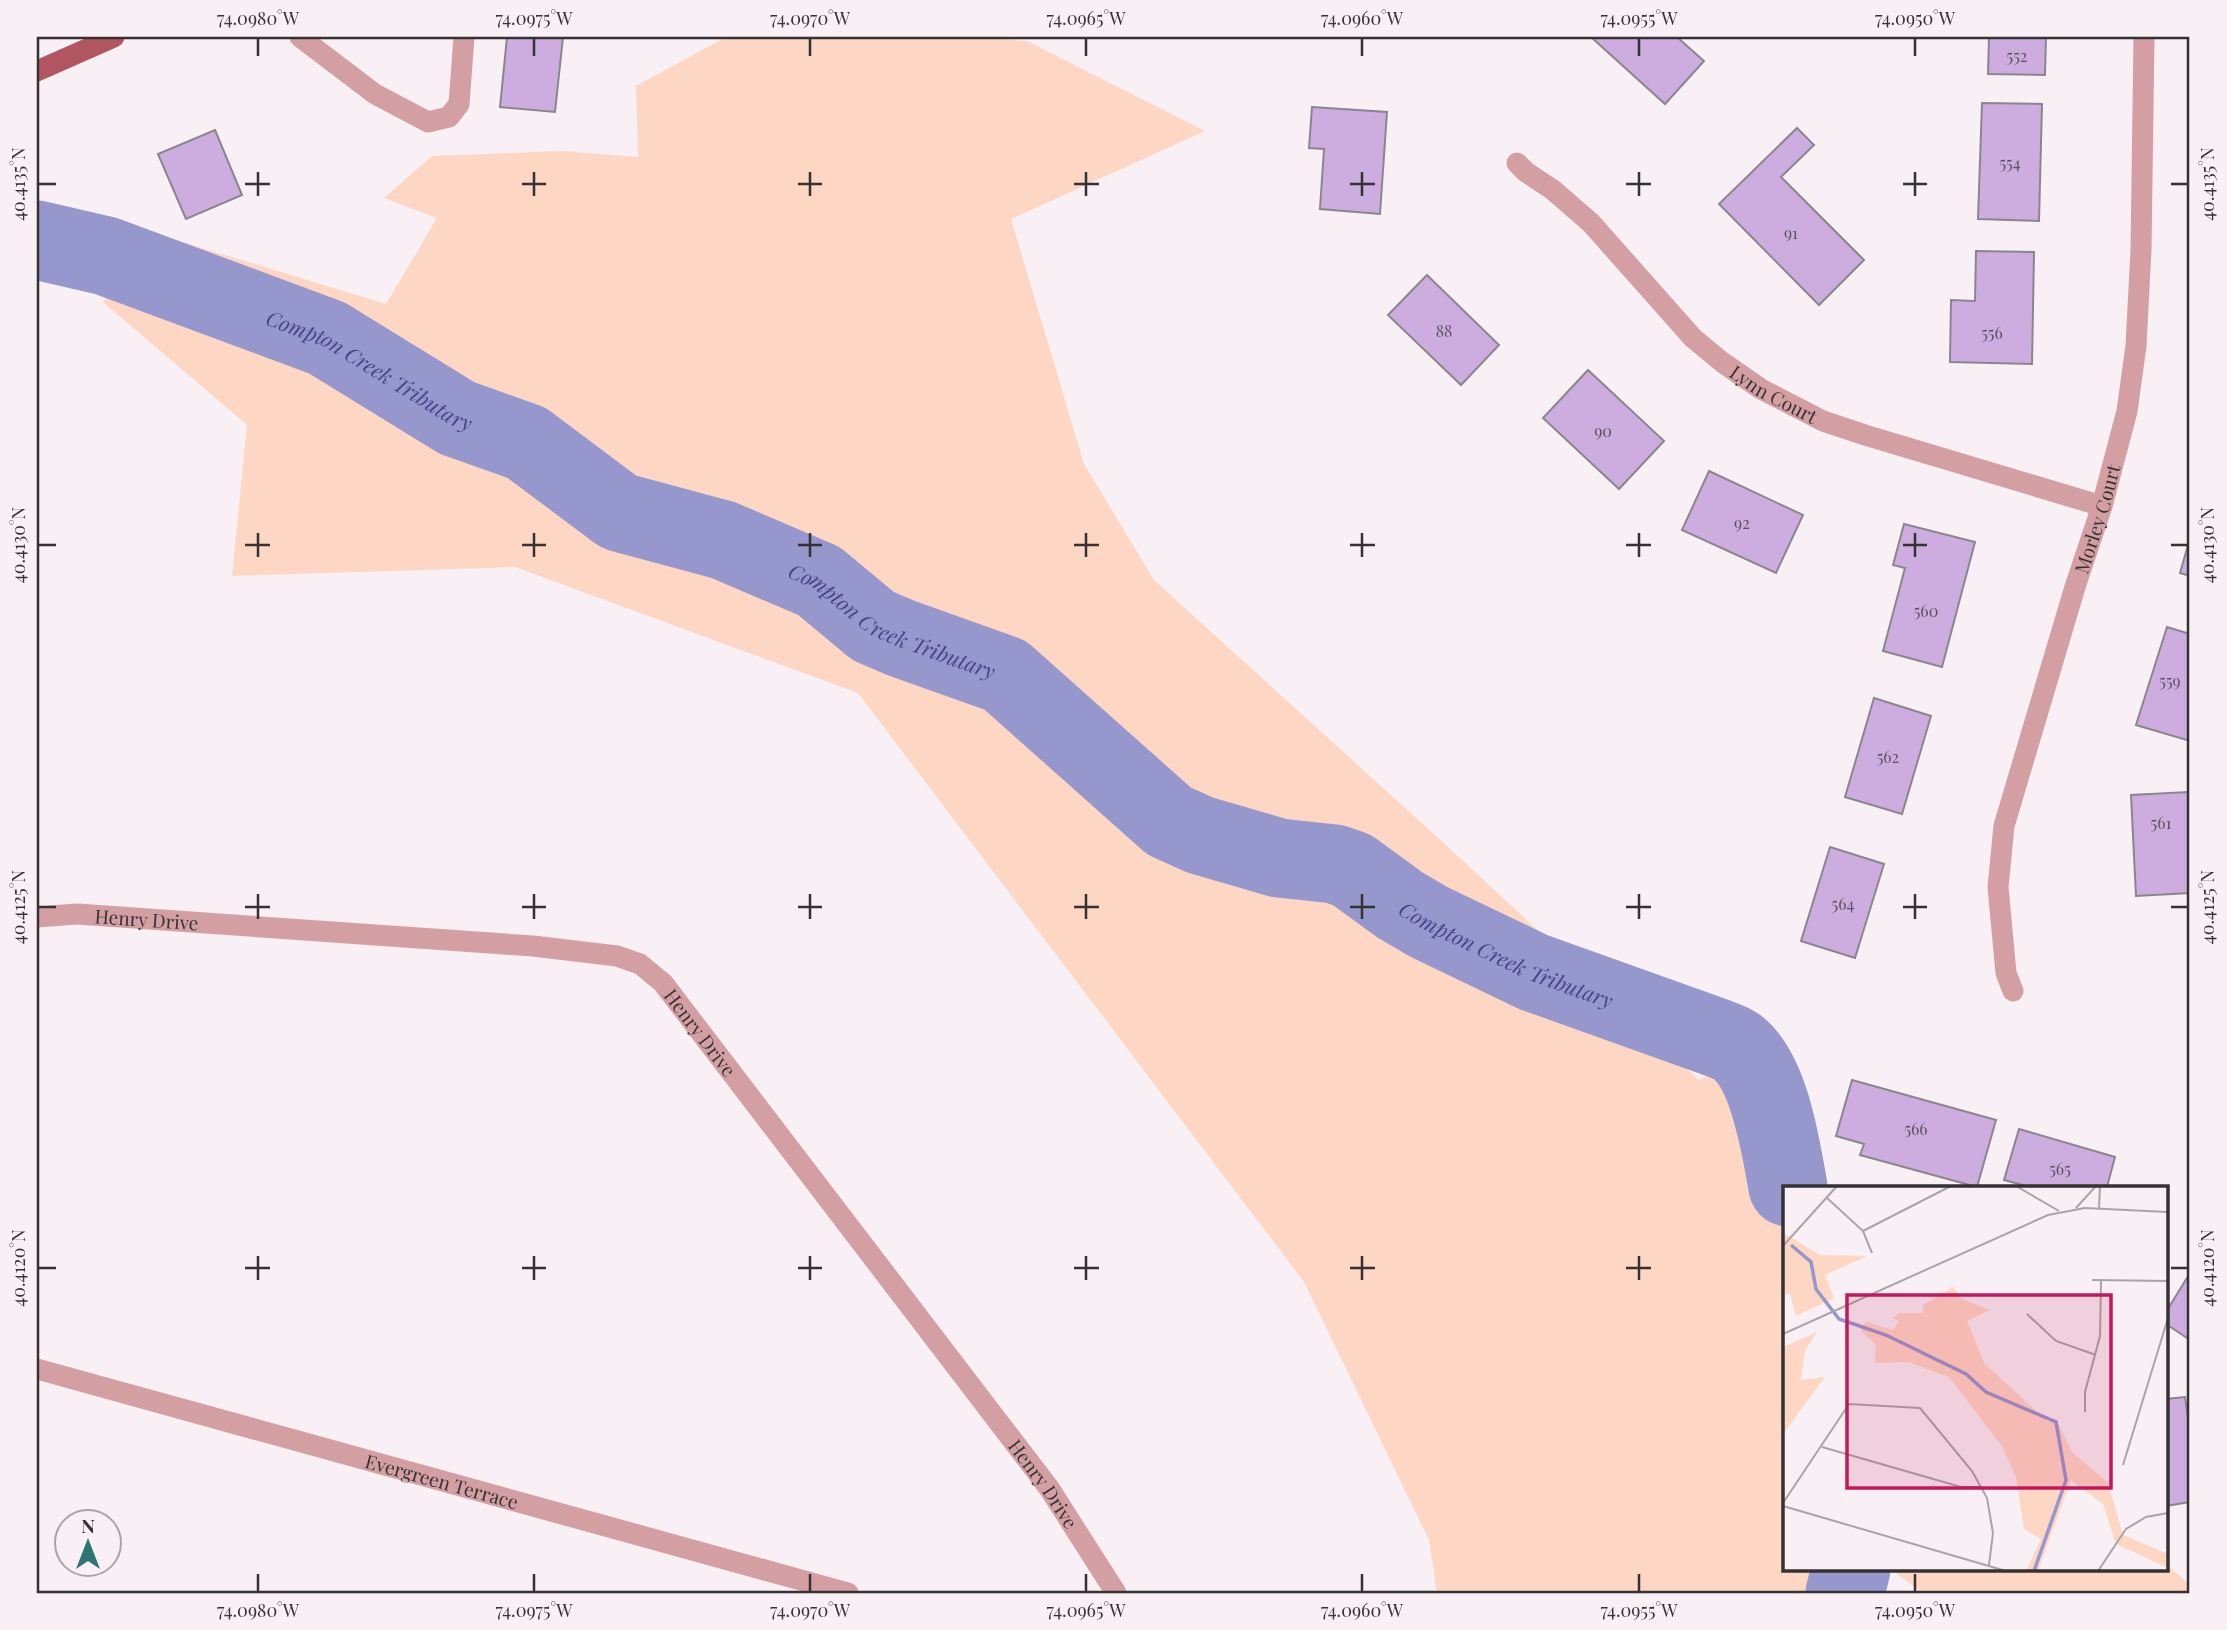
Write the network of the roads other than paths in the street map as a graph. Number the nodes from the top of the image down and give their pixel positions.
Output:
1 (114, 37) edge
2 (300, 37) edge
3 (464, 37) edge
4 (2144, 37) edge
5 (37, 71) edge
6 (1517, 163) dead end
7 (2102, 506) junction
8 (37, 916) edge
9 (2013, 991) dead end
10 (37, 1369) edge
11 (848, 1593) edge
12 (1115, 1593) edge

1 - 5 main road
2 - 3 street
4 - 7 street, Morley Court
6 - 7 street, Lynn Court
7 - 9 street, Morley Court
8 - 12 street, Henry Drive
10 - 11 street, Evergreen Terrace

